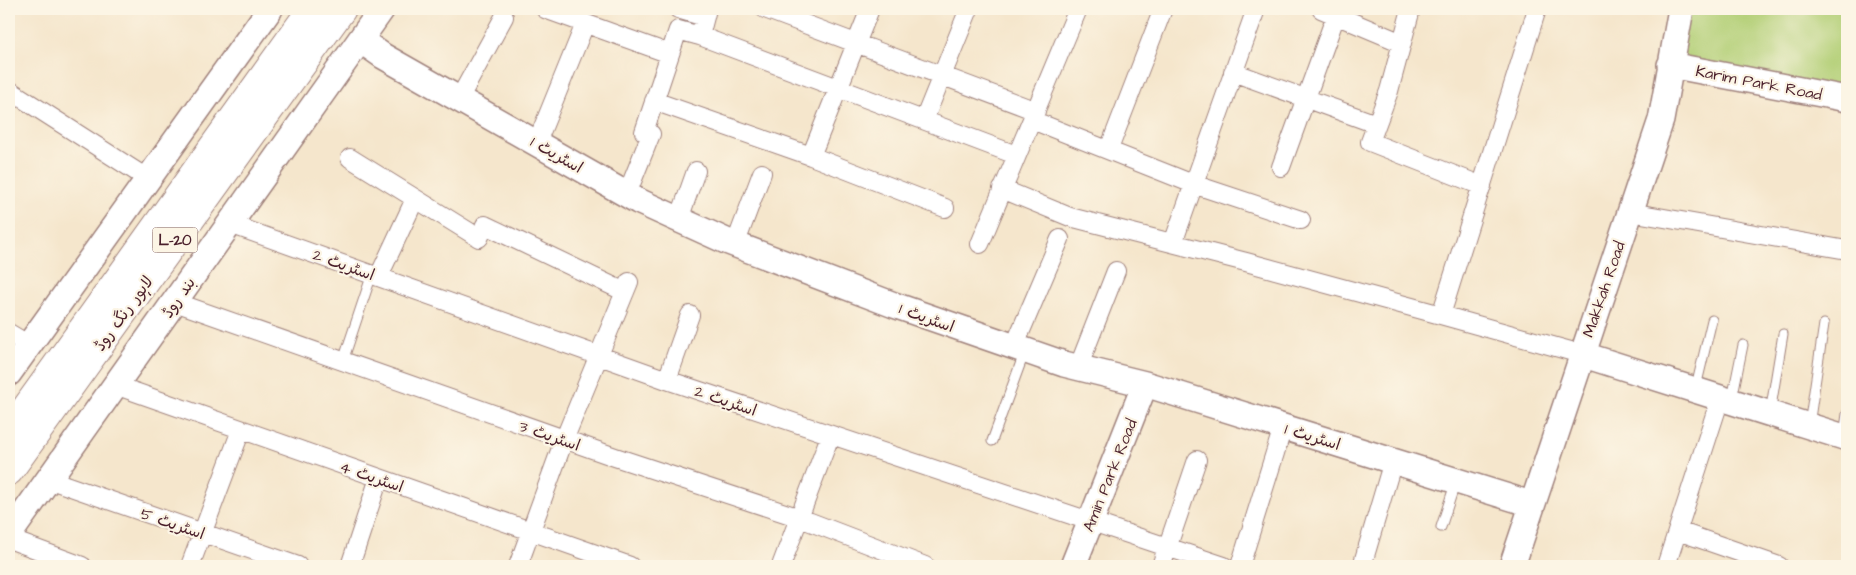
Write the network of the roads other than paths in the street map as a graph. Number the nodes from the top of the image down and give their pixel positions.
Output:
1 (270, 9) edge
2 (312, 9) edge
3 (342, 9) edge
4 (382, 9) edge
5 (545, 9) edge
6 (678, 9) edge
7 (870, 9) edge
8 (970, 9) edge
9 (1078, 9) edge
10 (1163, 9) edge
11 (1256, 9) edge
12 (1411, 9) edge
13 (1537, 9) edge
14 (1681, 9) edge
15 (775, 11) edge
16 (1328, 12) edge
17 (706, 13) edge
18 (504, 17) dead end
19 (584, 24) junction
20 (700, 36) junction
21 (360, 40) junction
22 (856, 43) junction
23 (1402, 43) junction
24 (670, 54) junction
25 (1670, 65) junction
26 (1234, 72) junction
27 (942, 75) junction
28 (838, 88) junction
29 (9, 90) edge
30 (459, 99) junction
31 (1306, 99) junction
32 (1847, 99) edge
33 (654, 101) junction
34 (1034, 115) junction
35 (924, 120) junction
36 (1376, 124) junction
37 (537, 142) junction
38 (1109, 149) junction
39 (1016, 155) junction
40 (810, 156) junction
41 (350, 158) dead end
42 (1281, 167) dead end
43 (696, 171) dead end
44 (762, 173) dead end
45 (148, 179) junction
46 (1194, 184) junction
47 (1482, 186) junction
48 (1002, 189) junction
49 (627, 194) junction
50 (415, 198) junction
51 (945, 208) dead end
52 (1630, 212) junction
53 (678, 219) junction
54 (1301, 220) dead end
55 (230, 224) junction
56 (1060, 239) dead end
57 (1173, 243) junction
58 (735, 244) junction
59 (980, 244) dead end
60 (1847, 250) edge
61 (1116, 271) dead end
62 (375, 275) junction
63 (175, 302) junction
64 (690, 315) dead end
65 (1441, 315) junction
66 (1712, 320) dead end
67 (1824, 324) dead end
68 (1783, 334) dead end
69 (19, 339) edge
70 (1743, 345) dead end
71 (1020, 349) junction
72 (1581, 354) junction
73 (598, 355) junction
74 (343, 362) junction
75 (1078, 368) junction
76 (9, 373) edge
77 (667, 380) junction
78 (1145, 384) junction
79 (115, 386) junction
80 (1695, 391) junction
81 (1725, 401) junction
82 (1770, 414) junction
83 (1809, 426) junction
84 (1283, 427) junction
85 (241, 430) junction
86 (1846, 430) edge
87 (9, 432) edge
88 (830, 436) junction
89 (564, 440) junction
90 (992, 441) dead end
91 (1197, 460) dead end
92 (1394, 461) junction
93 (9, 471) edge
94 (379, 478) junction
95 (48, 479) junction
96 (1456, 481) junction
97 (1531, 504) junction
98 (800, 518) junction
99 (1091, 522) junction
100 (1442, 527) dead end
101 (531, 531) junction
102 (1678, 531) junction
103 (203, 533) junction
104 (9, 537) edge
105 (1168, 547) junction
106 (82, 566) edge
107 (190, 566) edge
108 (298, 566) edge
109 (350, 566) edge
110 (518, 566) edge
111 (630, 566) edge
112 (781, 566) edge
113 (926, 566) edge
114 (1074, 566) edge
115 (1161, 566) edge
116 (1224, 566) edge
117 (1240, 566) edge
118 (1362, 566) edge
119 (1512, 566) edge
120 (1666, 566) edge
121 (1779, 566) edge

1 - 45 street
2 - 87 highway, لاہور رنگ روڈ / L-20
3 - 93 highway, لاہور رنگ روڈ / L-20
4 - 21 street, بند روڈ
5 - 19 street
6 - 17 street
7 - 22 street
8 - 27 street
9 - 34 street
10 - 38 street
11 - 26 street
12 - 23 street
13 - 47 street
14 - 25 street, Makkah Road
15 - 22 street
16 - 23 street
16 - 31 street
17 - 20 street
18 - 30 street
19 - 24 street
19 - 37 street
20 - 24 street
20 - 28 street
21 - 30 street, اسٹریٹ 1
21 - 55 street, بند روڈ
22 - 27 street
22 - 28 street
23 - 36 street
24 - 33 street
25 - 32 street, Karim Park Road
25 - 52 street, Makkah Road
26 - 31 street
26 - 46 street
27 - 34 street
27 - 35 street
28 - 35 street
28 - 40 street
29 - 45 street
30 - 37 street, اسٹریٹ 1
31 - 36 street
31 - 42 street
33 - 40 street
33 - 49 street
34 - 38 street
34 - 39 street
35 - 39 street
36 - 47 street
37 - 49 street, اسٹریٹ 1
38 - 46 street
39 - 48 street
40 - 51 street
41 - 50 street
43 - 53 street
44 - 58 street
45 - 69 street
46 - 54 street
46 - 57 street
47 - 65 street
48 - 57 street
48 - 59 street
49 - 53 street, اسٹریٹ 1
50 - 62 street
50 - 73 street
52 - 60 street
52 - 72 street, Makkah Road
53 - 58 street, اسٹریٹ 1
55 - 62 street, اسٹریٹ 2
55 - 63 street, بند روڈ
56 - 71 street
57 - 65 street
58 - 71 street, اسٹریٹ 1
61 - 75 street
62 - 73 street, اسٹریٹ 2
62 - 74 lane
63 - 74 street, اسٹریٹ 3
63 - 79 street, بند روڈ
64 - 77 street
65 - 72 street
66 - 80 lane
67 - 83 lane
68 - 82 lane
69 - 76 street
70 - 81 lane
71 - 75 street, اسٹریٹ 1
71 - 90 lane
72 - 80 street
72 - 97 street, Makkah Road
73 - 77 street, اسٹریٹ 2
73 - 89 street
74 - 89 street, اسٹریٹ 3
75 - 78 street, اسٹریٹ 1
77 - 88 street, اسٹریٹ 2
78 - 84 street, اسٹریٹ 1
78 - 99 street, Amin Park Road
79 - 85 street, اسٹریٹ 4
79 - 95 street, بند روڈ
80 - 81 street
81 - 82 street
81 - 102 street
82 - 83 street
83 - 86 street
84 - 92 street, اسٹریٹ 1
84 - 117 street
85 - 94 street, اسٹریٹ 4
85 - 103 street
88 - 98 street
88 - 99 street, اسٹریٹ 2
89 - 98 street, اسٹریٹ 3
89 - 101 street
91 - 105 street
92 - 96 street, اسٹریٹ 1
92 - 118 street
94 - 101 street, اسٹریٹ 4
94 - 109 street
95 - 103 street, اسٹریٹ 5
95 - 104 street, بند روڈ
96 - 97 street, اسٹریٹ 1
96 - 100 lane
97 - 119 street, Makkah Road
98 - 112 street
98 - 113 street, اسٹریٹ 3
99 - 105 street, اسٹریٹ 2
99 - 114 street, Amin Park Road
101 - 110 street
101 - 111 street, اسٹریٹ 4
102 - 120 street
102 - 121 street
103 - 107 street
103 - 108 street, اسٹریٹ 5
104 - 106 street
105 - 115 street
105 - 116 street, اسٹریٹ 2

